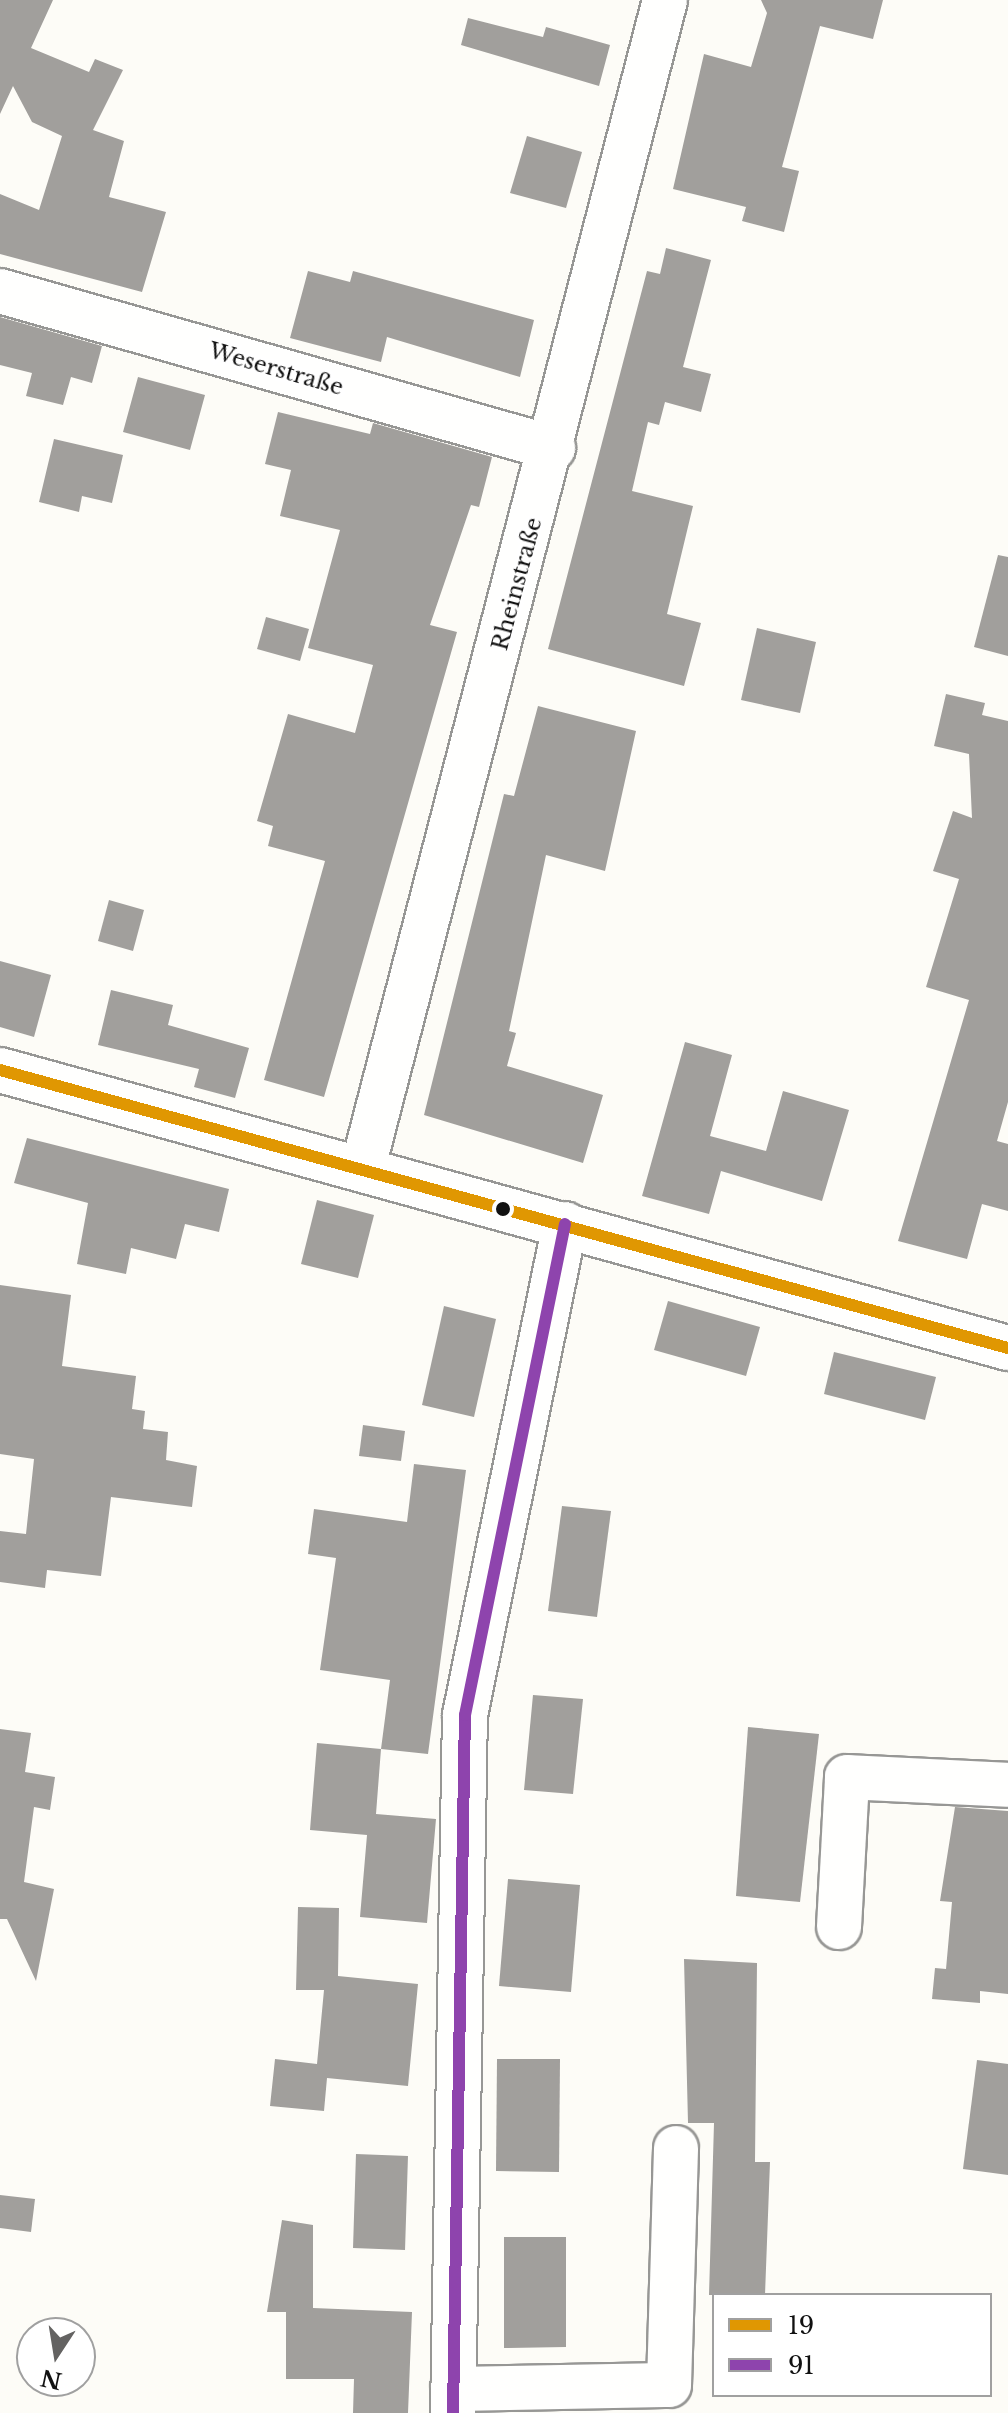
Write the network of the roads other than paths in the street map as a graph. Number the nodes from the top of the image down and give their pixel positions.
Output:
1 (665, 0) edge
2 (0, 291) edge
3 (553, 448) junction
4 (0, 1070) edge
5 (363, 1167) junction
6 (565, 1224) junction
7 (1008, 1348) edge
8 (1008, 1785) edge
9 (839, 1927) dead end
10 (676, 2148) dead end
11 (453, 2401) edge

1 - 3 street, Rheinstraße
2 - 3 street, Weserstraße
3 - 5 street, Rheinstraße
4 - 5 street
5 - 6 street
6 - 7 street
6 - 11 street
8 - 9 street
10 - 11 street

